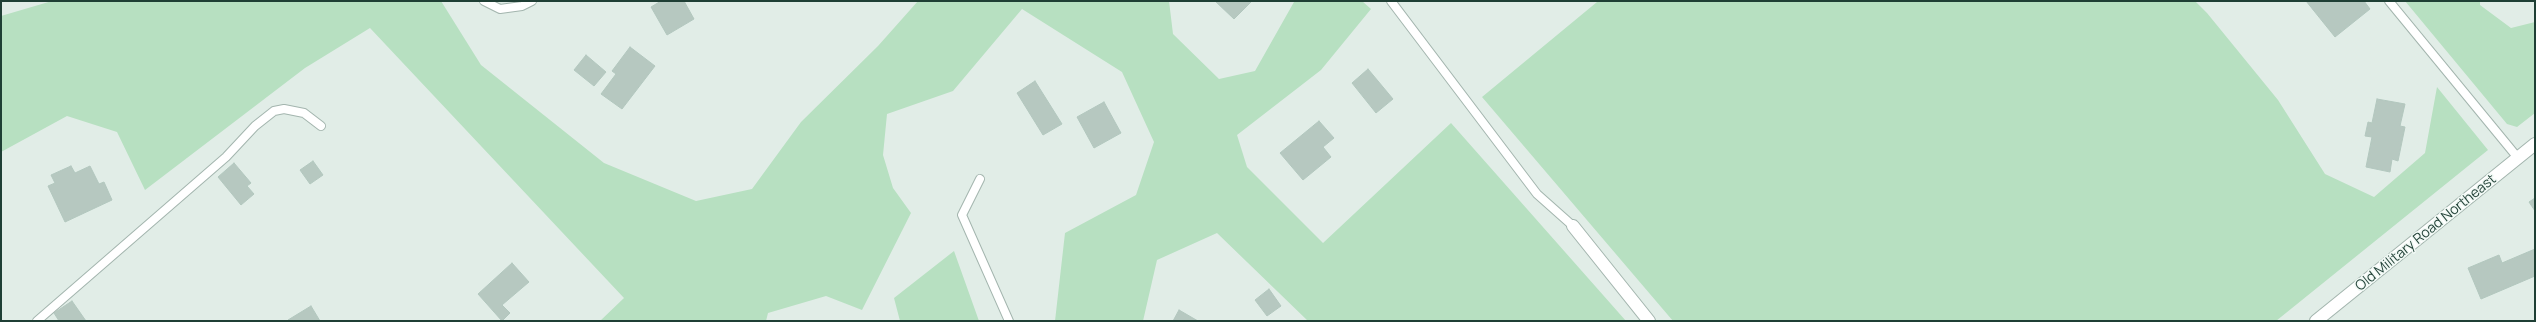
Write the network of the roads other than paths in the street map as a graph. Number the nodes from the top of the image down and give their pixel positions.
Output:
1 (484, 1) edge
2 (532, 1) edge
3 (1391, 1) edge
4 (2389, 1) edge
5 (321, 126) dead end
6 (2535, 144) edge
7 (2518, 158) junction
8 (980, 179) dead end
9 (1573, 226) joint
10 (37, 321) edge
11 (1009, 321) edge
12 (1649, 321) edge
13 (2316, 321) edge

1 - 2 lane
3 - 9 lane
4 - 7 lane
5 - 10 lane
6 - 7 street, Old Military Road Northeast
7 - 13 street, Old Military Road Northeast
8 - 11 lane
9 - 12 street

